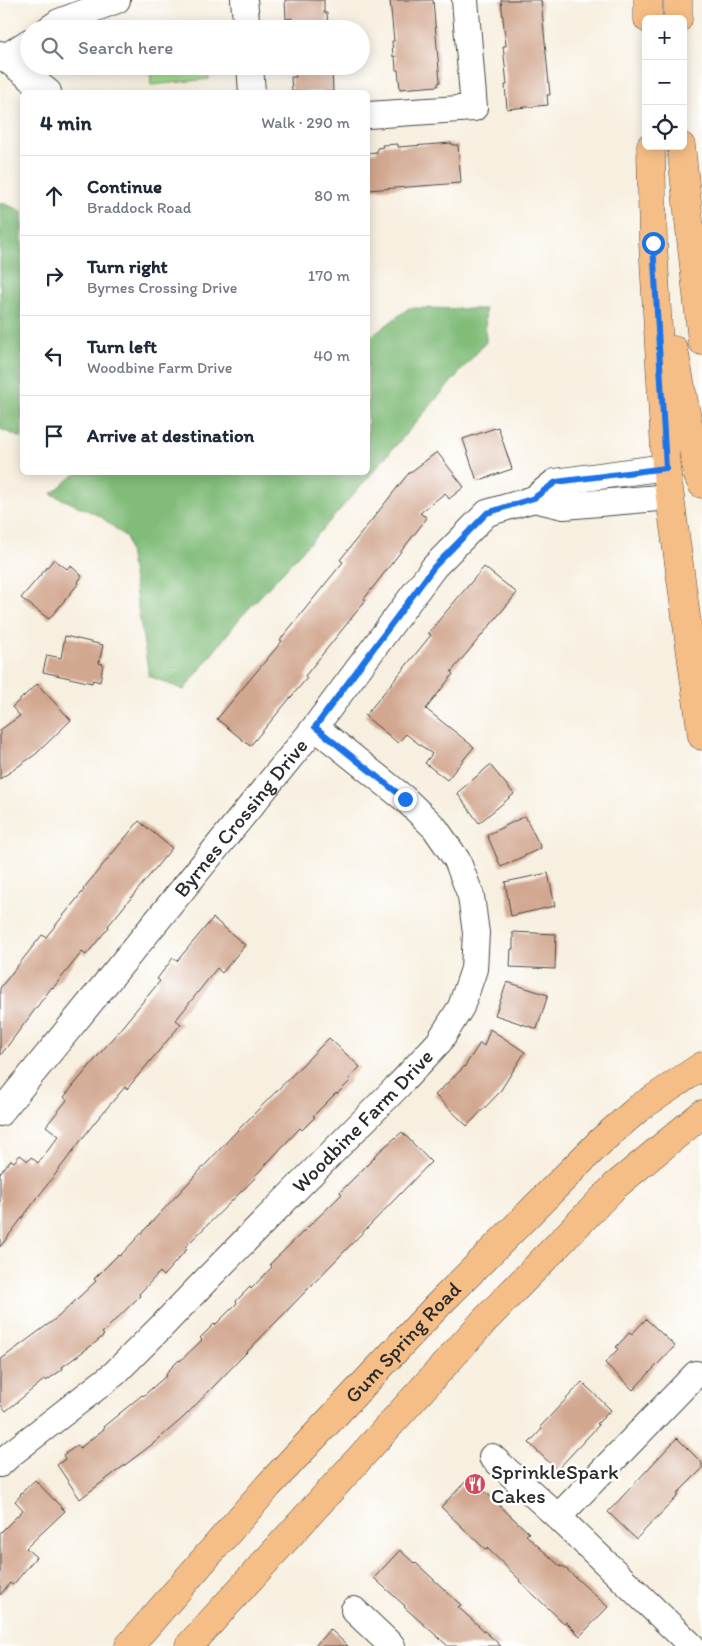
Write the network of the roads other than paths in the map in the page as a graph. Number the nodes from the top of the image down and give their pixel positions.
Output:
1 (117, 0) edge
2 (244, 0) edge
3 (465, 0) edge
4 (648, 0) edge
5 (678, 0) edge
6 (648, 15) edge
7 (678, 15) edge
8 (63, 20) edge
9 (246, 20) edge
10 (20, 47) edge
11 (2, 56) edge
12 (20, 70) edge
13 (26, 75) edge
14 (251, 75) edge
15 (45, 90) edge
16 (252, 90) edge
17 (370, 115) edge
18 (650, 150) edge
19 (681, 150) edge
20 (653, 243) junction
21 (702, 341) edge
22 (666, 468) junction
23 (702, 484) edge
24 (670, 497) junction
25 (534, 498) junction
26 (315, 727) junction
27 (702, 736) edge
28 (702, 1066) edge
29 (0, 1113) edge
30 (702, 1114) edge
31 (696, 1374) dead end
32 (492, 1457) dead end
33 (0, 1464) edge
34 (558, 1517) junction
35 (354, 1610) dead end
36 (129, 1646) edge
37 (189, 1646) edge
38 (392, 1646) edge
39 (692, 1646) edge

1 - 8 street
2 - 9 street
3 - 17 street
4 - 6 main road
5 - 7 main road
10 - 11 street
11 - 12 street
13 - 15 street
14 - 16 street
18 - 20 main road
19 - 21 main road
20 - 22 main road
20 - 23 main road
22 - 24 main road
22 - 25 street, Byrnes Crossing Drive
24 - 25 street
24 - 27 main road
25 - 26 street, Byrnes Crossing Drive
26 - 29 street, Byrnes Crossing Drive
26 - 33 street, Woodbine Farm Drive
28 - 36 main road, Gum Spring Road
30 - 37 main road, Gum Spring Road
31 - 34 street
32 - 34 street
34 - 39 street
35 - 38 street

